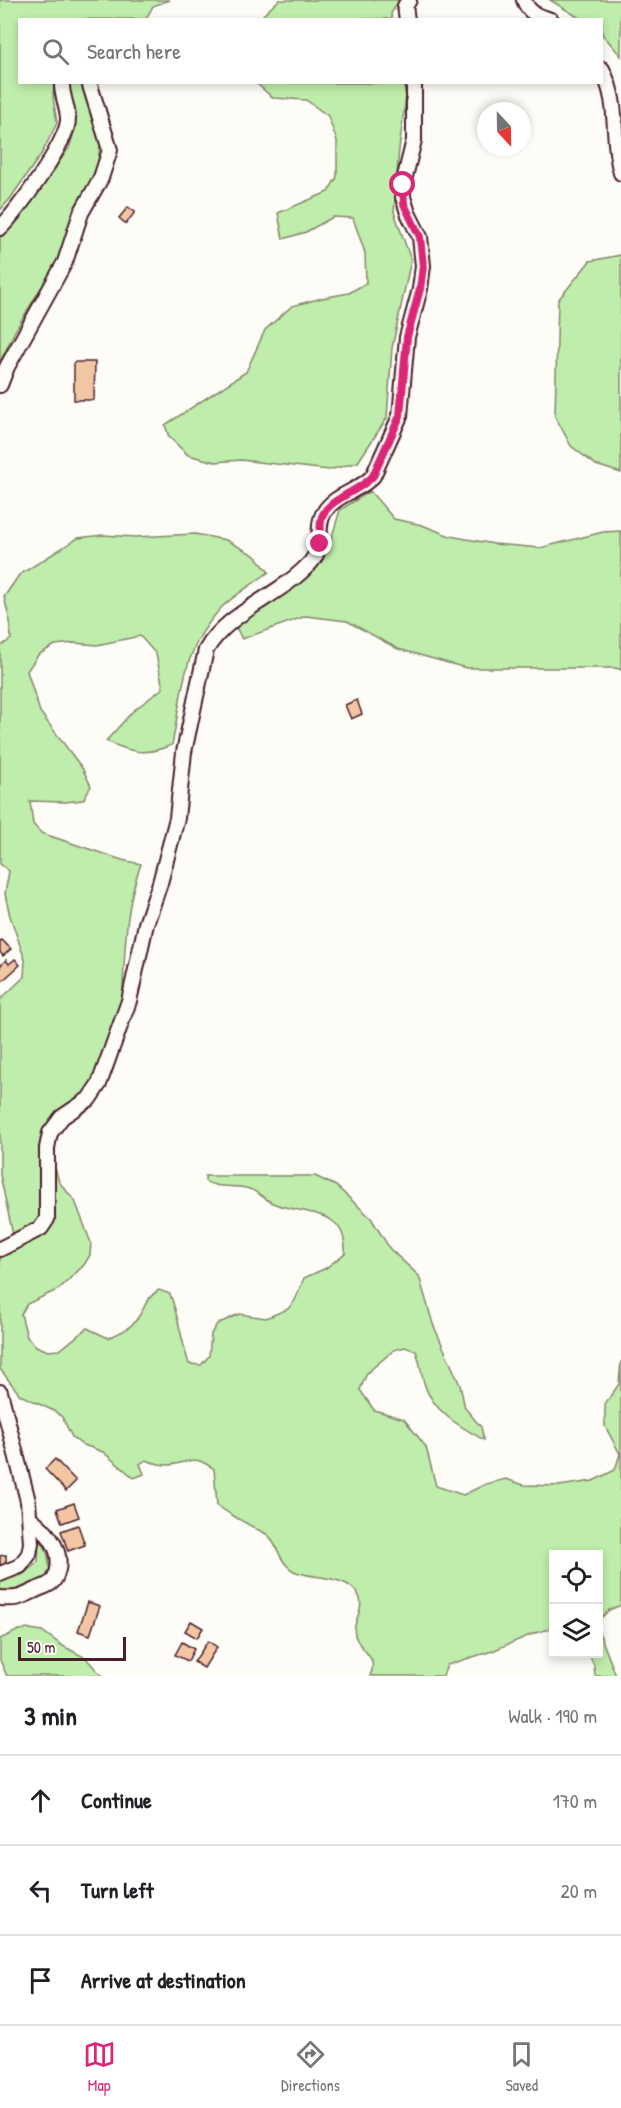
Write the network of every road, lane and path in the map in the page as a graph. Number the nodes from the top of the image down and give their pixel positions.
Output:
1 (410, 0) edge
2 (524, 0) edge
3 (407, 18) edge
4 (546, 18) edge
5 (603, 71) edge
6 (62, 84) edge
7 (90, 84) edge
8 (414, 84) edge
9 (621, 172) edge
10 (0, 228) edge
11 (0, 385) edge
12 (0, 1249) edge
13 (0, 1392) edge
14 (30, 1518) junction
15 (0, 1574) edge
16 (0, 1598) edge

1 - 3 street
2 - 4 street
5 - 9 street
6 - 10 street
7 - 11 street
8 - 12 street
13 - 14 street
14 - 15 street
14 - 16 street

